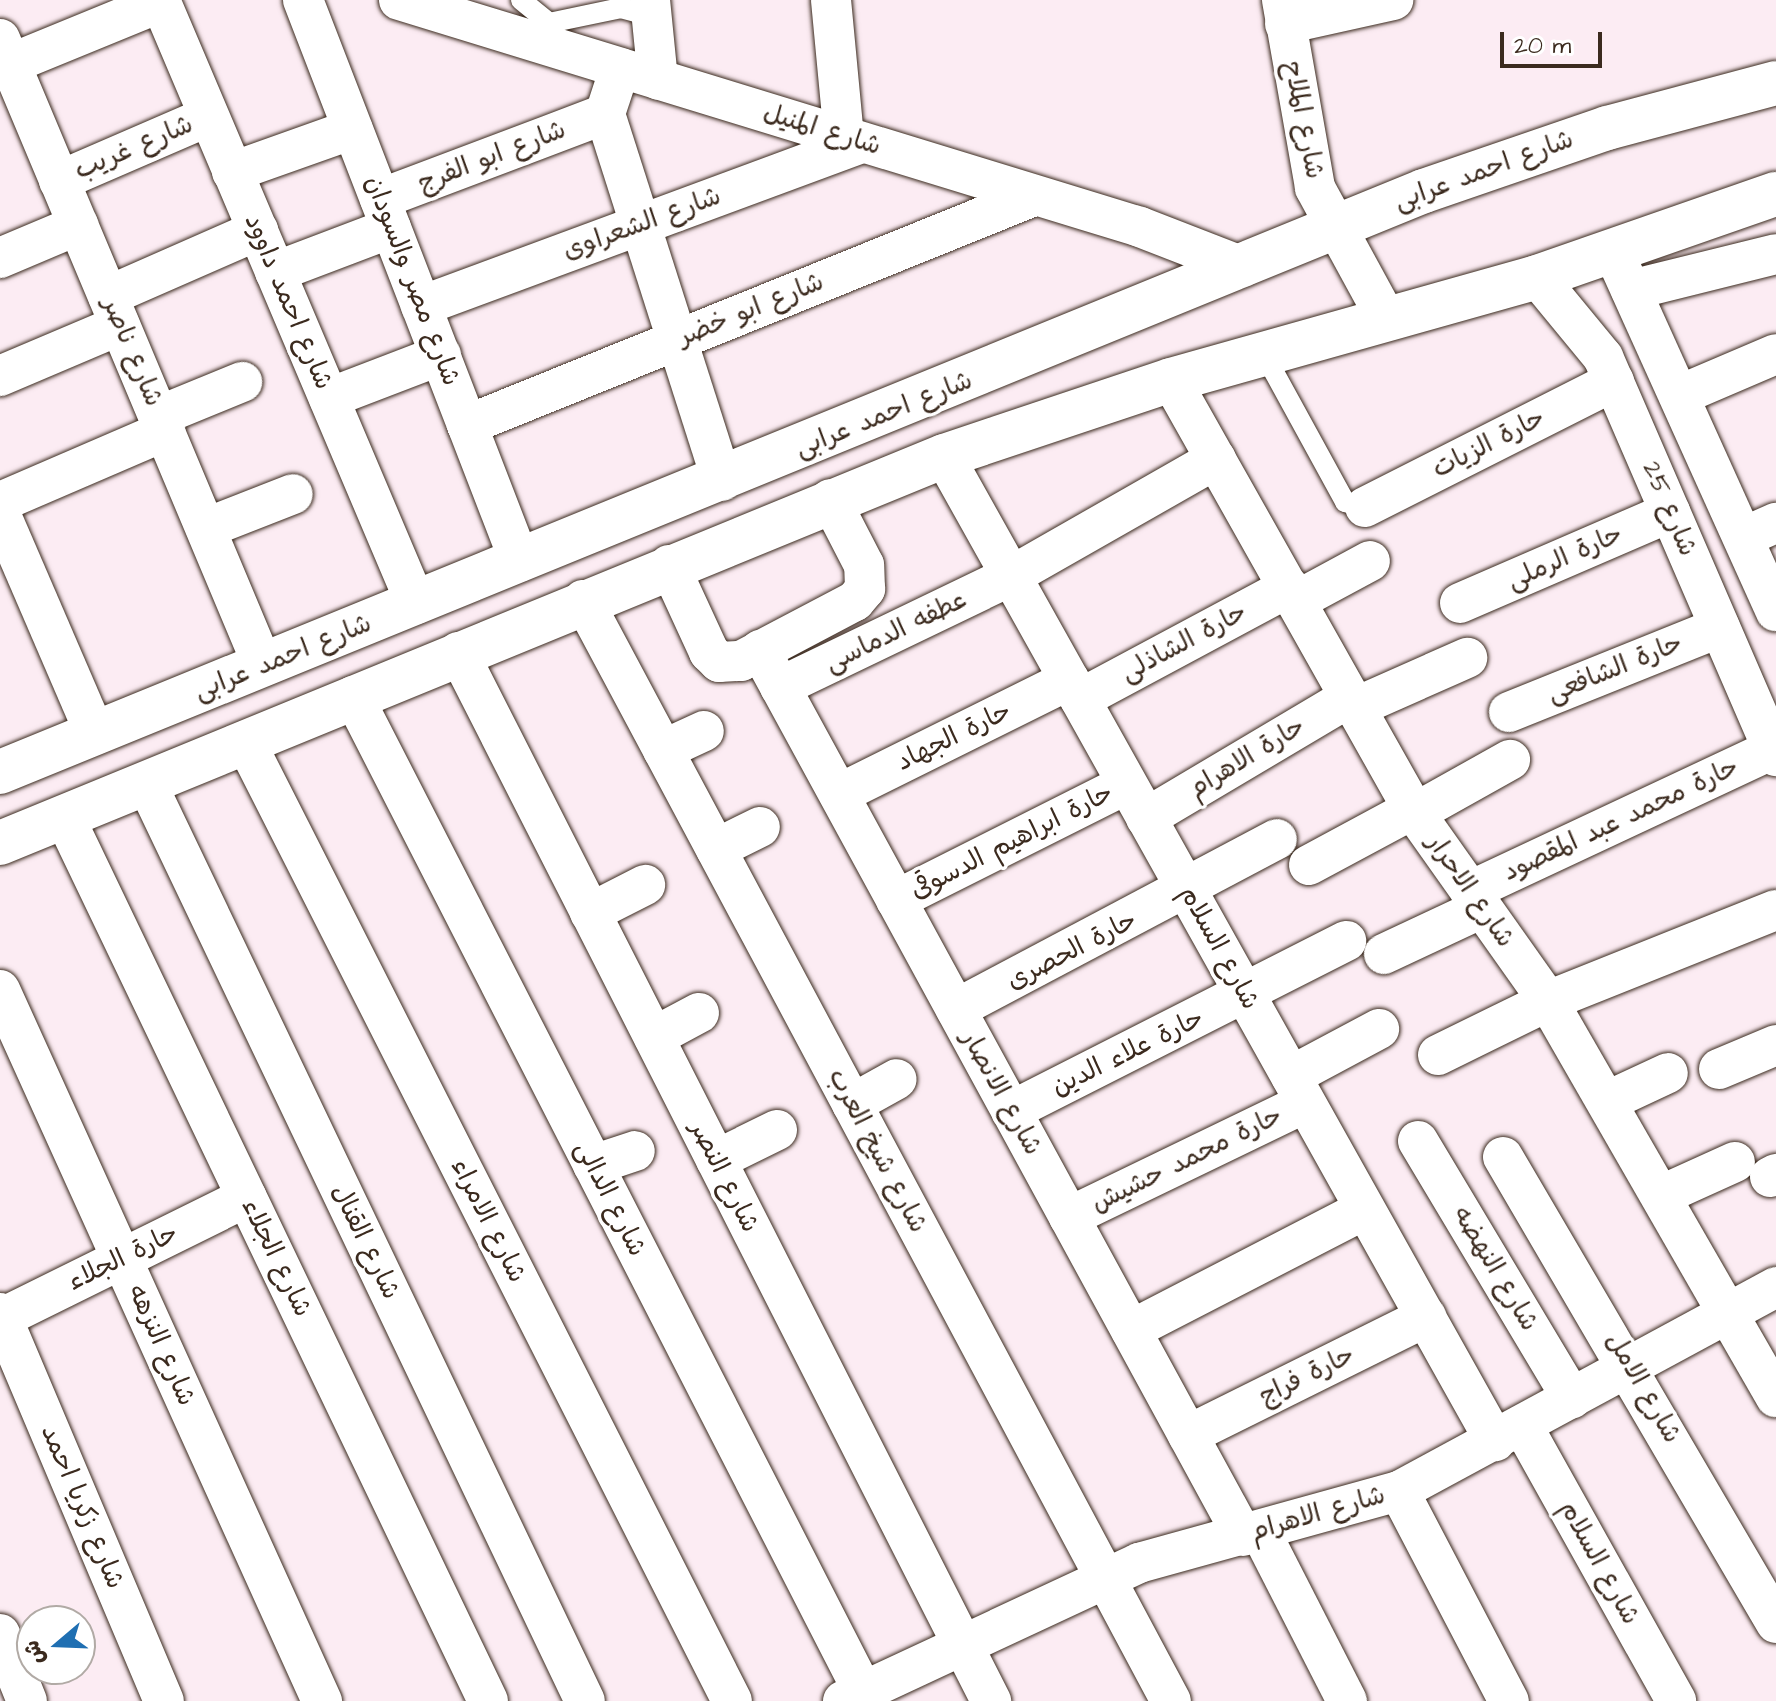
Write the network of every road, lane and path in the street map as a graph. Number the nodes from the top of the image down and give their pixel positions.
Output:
1 (303, 0) edge
2 (399, 0) edge
3 (521, 0) edge
4 (831, 0) edge
5 (1393, 0) edge
6 (161, 1) edge
7 (651, 8) edge
8 (1284, 12) edge
9 (5, 51) edge
10 (620, 68) junction
11 (658, 80) junction
12 (1776, 83) edge
13 (605, 114) junction
14 (209, 116) junction
15 (16, 122) edge
16 (353, 129) junction
17 (853, 140) junction
18 (232, 172) junction
19 (59, 181) junction
20 (1776, 194) edge
21 (1034, 196) junction
22 (386, 214) junction
23 (78, 225) junction
24 (640, 225) junction
25 (1334, 227) junction
26 (258, 230) junction
27 (1776, 254) edge
28 (0, 258) edge
29 (1243, 267) junction
30 (1622, 271) junction
31 (275, 272) junction
32 (1537, 277) junction
33 (421, 306) junction
34 (114, 311) junction
35 (1386, 318) junction
36 (677, 340) junction
37 (1263, 352) junction
38 (1776, 354) edge
39 (441, 355) junction
40 (0, 376) edge
41 (1171, 380) junction
42 (1614, 381) junction
43 (242, 382) dead end
44 (1680, 395) junction
45 (329, 398) junction
46 (162, 424) junction
47 (467, 425) junction
48 (944, 456) junction
49 (1216, 459) junction
50 (722, 481) junction
51 (293, 494) dead end
52 (830, 499) junction
53 (0, 502) edge
54 (1365, 507) joint
55 (1670, 512) junction
56 (0, 513) edge
57 (206, 528) junction
58 (1760, 530) edge
59 (1370, 561) dead end
60 (520, 562) junction
61 (669, 565) junction
62 (1011, 576) junction
63 (1293, 594) junction
64 (583, 600) junction
65 (1460, 603) dead end
66 (416, 604) junction
67 (1776, 611) edge
68 (1720, 627) junction
69 (760, 650) junction
70 (458, 652) junction
71 (1467, 658) dead end
72 (263, 666) junction
73 (780, 687) junction
74 (1074, 689) junction
75 (353, 696) junction
76 (1351, 703) junction
77 (1509, 712) dead end
78 (704, 731) dead end
79 (95, 734) junction
80 (245, 741) junction
81 (663, 750) junction
82 (1774, 752) edge
83 (1510, 760) dead end
84 (0, 772) edge
85 (146, 782) junction
86 (839, 794) junction
87 (1137, 801) junction
88 (1414, 811) junction
89 (64, 816) junction
90 (760, 827) dead end
91 (1277, 839) dead end
92 (0, 843) edge
93 (716, 849) junction
94 (1309, 865) dead end
95 (645, 885) dead end
96 (1188, 892) junction
97 (896, 900) junction
98 (1476, 900) junction
99 (1776, 910) edge
100 (590, 913) junction
101 (1346, 941) dead end
102 (1384, 954) dead end
103 (0, 990) edge
104 (1246, 995) junction
105 (1548, 1001) junction
106 (956, 1009) junction
107 (699, 1013) dead end
108 (1379, 1029) dead end
109 (654, 1037) junction
110 (1776, 1045) edge
111 (1438, 1055) dead end
112 (1719, 1069) dead end
113 (1668, 1073) dead end
114 (897, 1079) dead end
115 (1298, 1090) junction
116 (1608, 1101) junction
117 (852, 1104) junction
118 (1011, 1111) junction
119 (777, 1130) dead end
120 (1418, 1141) dead end
121 (635, 1151) dead end
122 (1503, 1157) dead end
123 (716, 1160) junction
124 (593, 1165) junction
125 (1760, 1171) edge
126 (1662, 1195) junction
127 (247, 1197) junction
128 (1365, 1209) junction
129 (1069, 1217) junction
130 (122, 1259) junction
131 (1776, 1287) edge
132 (1728, 1311) junction
133 (1, 1316) edge
134 (1426, 1317) junction
135 (1131, 1330) junction
136 (1631, 1365) junction
137 (1776, 1397) edge
138 (1572, 1398) junction
139 (1508, 1433) junction
140 (1188, 1435) junction
141 (1399, 1491) junction
142 (1251, 1534) junction
143 (1105, 1577) junction
144 (1776, 1623) edge
145 (0, 1634) edge
146 (962, 1645) junction
147 (858, 1698) edge
148 (27, 1701) edge
149 (164, 1701) edge
150 (322, 1701) edge
151 (488, 1701) edge
152 (585, 1701) edge
153 (732, 1701) edge
154 (991, 1701) edge
155 (1171, 1701) edge
156 (1347, 1701) edge
157 (1509, 1701) edge
158 (1676, 1701) edge

1 - 16 street, شارع مصر والسودان
2 - 10 street, شارع المنيل
3 - 7 lane
4 - 17 street
5 - 8 street
6 - 9 street
6 - 14 street, شارع احمد داوود
7 - 11 street
8 - 25 street, شارع الملاح
9 - 15 street, شارع ناصر
10 - 11 street, شارع المنيل
10 - 13 street
11 - 17 street, شارع المنيل
12 - 25 street, شارع احمد عرابى
13 - 22 street, شارع ابو الفرج
13 - 24 street
14 - 18 street, شارع احمد داوود
14 - 19 street, شارع غريب
15 - 19 street, شارع ناصر
16 - 18 street
16 - 22 street, شارع مصر والسودان
17 - 21 street, شارع المنيل
17 - 24 street, شارع الشعراوى
18 - 26 street, شارع احمد داوود
19 - 23 street, شارع ناصر
20 - 30 street
21 - 29 street, شارع المنيل
21 - 36 street, شارع ابو خضر
22 - 31 street, شارع ابو الفرج
22 - 33 street, شارع مصر والسودان
23 - 28 street
23 - 34 street, شارع ناصر
24 - 33 street, شارع الشعراوى
24 - 36 street
25 - 29 street, شارع احمد عرابى
25 - 35 street, شارع الملاح
26 - 31 street, شارع احمد داوود
26 - 34 street
27 - 30 street
29 - 50 street, شارع احمد عرابى
30 - 32 street
30 - 44 street
31 - 45 street, شارع احمد داوود
32 - 35 street
32 - 42 street, شارع 25
33 - 39 street, شارع مصر والسودان
34 - 40 street
34 - 46 street, شارع ناصر
35 - 37 street
36 - 47 street, شارع ابو خضر
36 - 50 street
37 - 41 street
37 - 54 lane
38 - 44 street
39 - 45 street
39 - 47 street, شارع مصر والسودان
41 - 48 street
41 - 49 street, شارع الاحرار
42 - 54 street, حارة الزيات
42 - 55 street, شارع 25
43 - 46 street
44 - 58 street
45 - 66 street, شارع احمد داوود
46 - 53 street
46 - 57 street, شارع ناصر
47 - 60 street, شارع مصر والسودان
48 - 52 street
48 - 62 street, شارع السلام
49 - 62 street, عطفه الدماسى
49 - 63 street, شارع الاحرار
50 - 60 street, شارع احمد عرابى
51 - 57 street
52 - 61 street
52 - 69 street
55 - 65 street, حارة الرملى
55 - 68 street, شارع 25
56 - 79 street
57 - 72 street, شارع ناصر
58 - 67 street
59 - 63 street, حارة الشاذلى
60 - 66 street, شارع احمد عرابى
61 - 64 street
61 - 69 street
62 - 73 street, عطفه الدماسى
62 - 74 street, شارع السلام
63 - 74 street, حارة الشاذلى
63 - 76 street, شارع الاحرار
64 - 70 street
64 - 81 street, شارع شيخ العرب
66 - 72 street, شارع احمد عرابى
68 - 77 street, حارة الشافعى
68 - 82 street, شارع 25
69 - 73 street, شارع الانصار
70 - 75 street
70 - 100 street, شارع النصر
71 - 76 street, حارة الاهرام
72 - 79 street, شارع احمد عرابى
73 - 86 street, شارع الانصار
74 - 86 street, حارة الجهاد
74 - 87 street, شارع السلام
75 - 80 street
75 - 124 street, شارع الدالى
76 - 87 street, حارة الاهرام
76 - 88 street, شارع الاحرار
78 - 81 street
79 - 84 street, شارع احمد عرابى
80 - 85 street
80 - 153 street, شارع الامراء
81 - 93 street, شارع شيخ العرب
82 - 98 street, حارة محمد عبد المقصود
83 - 88 street
85 - 89 street
85 - 152 street, شارع القنال
86 - 97 street, شارع الانصار
87 - 96 street, شارع السلام
87 - 97 street, حارة ابراهيم الدسوقى
88 - 94 street
88 - 98 street, شارع الاحرار
89 - 92 street
89 - 127 street, شارع الجلاء
90 - 93 street
91 - 96 street, حارة الحصرى
93 - 117 street, شارع شيخ العرب
95 - 100 street
96 - 104 street, شارع السلام
96 - 106 street, حارة الحصرى
97 - 106 street, شارع الانصار
98 - 102 street, حارة محمد عبد المقصود
98 - 105 street, شارع الاحرار
99 - 105 street
100 - 109 street, شارع النصر
101 - 104 street, حارة علاء الدين
103 - 130 street, شارع النزهه
104 - 115 street, شارع السلام
104 - 118 street, حارة علاء الدين
105 - 111 street
105 - 116 street, شارع الاحرار
106 - 118 street, شارع الانصار
107 - 109 street
108 - 115 street, حارة محمد حشيش
109 - 123 street, شارع النصر
110 - 112 street
113 - 116 street
114 - 117 street
115 - 128 street, شارع السلام
115 - 129 street, حارة محمد حشيش
116 - 126 street, شارع الاحرار
117 - 143 street, شارع شيخ العرب
118 - 129 street, شارع الانصار
119 - 123 street
120 - 138 street, شارع النهضه
121 - 124 street
122 - 136 street, شارع الامل
123 - 146 street, شارع النصر
124 - 147 street, شارع الدالى
125 - 126 street
126 - 132 street, شارع الاحرار
127 - 130 street, حارة الجلاء
127 - 151 street, شارع الجلاء
128 - 134 street, شارع السلام
128 - 135 street
129 - 135 street, شارع الانصار
130 - 133 street, حارة الجلاء
130 - 150 street, شارع النزهه
131 - 132 street, شارع الاهرام
132 - 136 street, شارع الاهرام
132 - 137 street, شارع الاحرار
133 - 149 street, شارع زكريا احمد
134 - 139 street, شارع السلام
134 - 140 street, حارة فراج
135 - 140 street, شارع الانصار
136 - 138 street, شارع الاهرام
136 - 144 street, شارع الامل
138 - 139 street, شارع الاهرام
139 - 141 street, شارع الاهرام
139 - 158 street, شارع السلام
140 - 142 street, شارع الانصار
141 - 142 street, شارع الاهرام
141 - 157 street
142 - 143 street, شارع الاهرام
142 - 156 street, شارع الانصار
143 - 146 street, شارع الاهرام
143 - 155 street, شارع شيخ العرب
145 - 148 street
146 - 147 street, شارع الاهرام
146 - 154 street, شارع النصر

